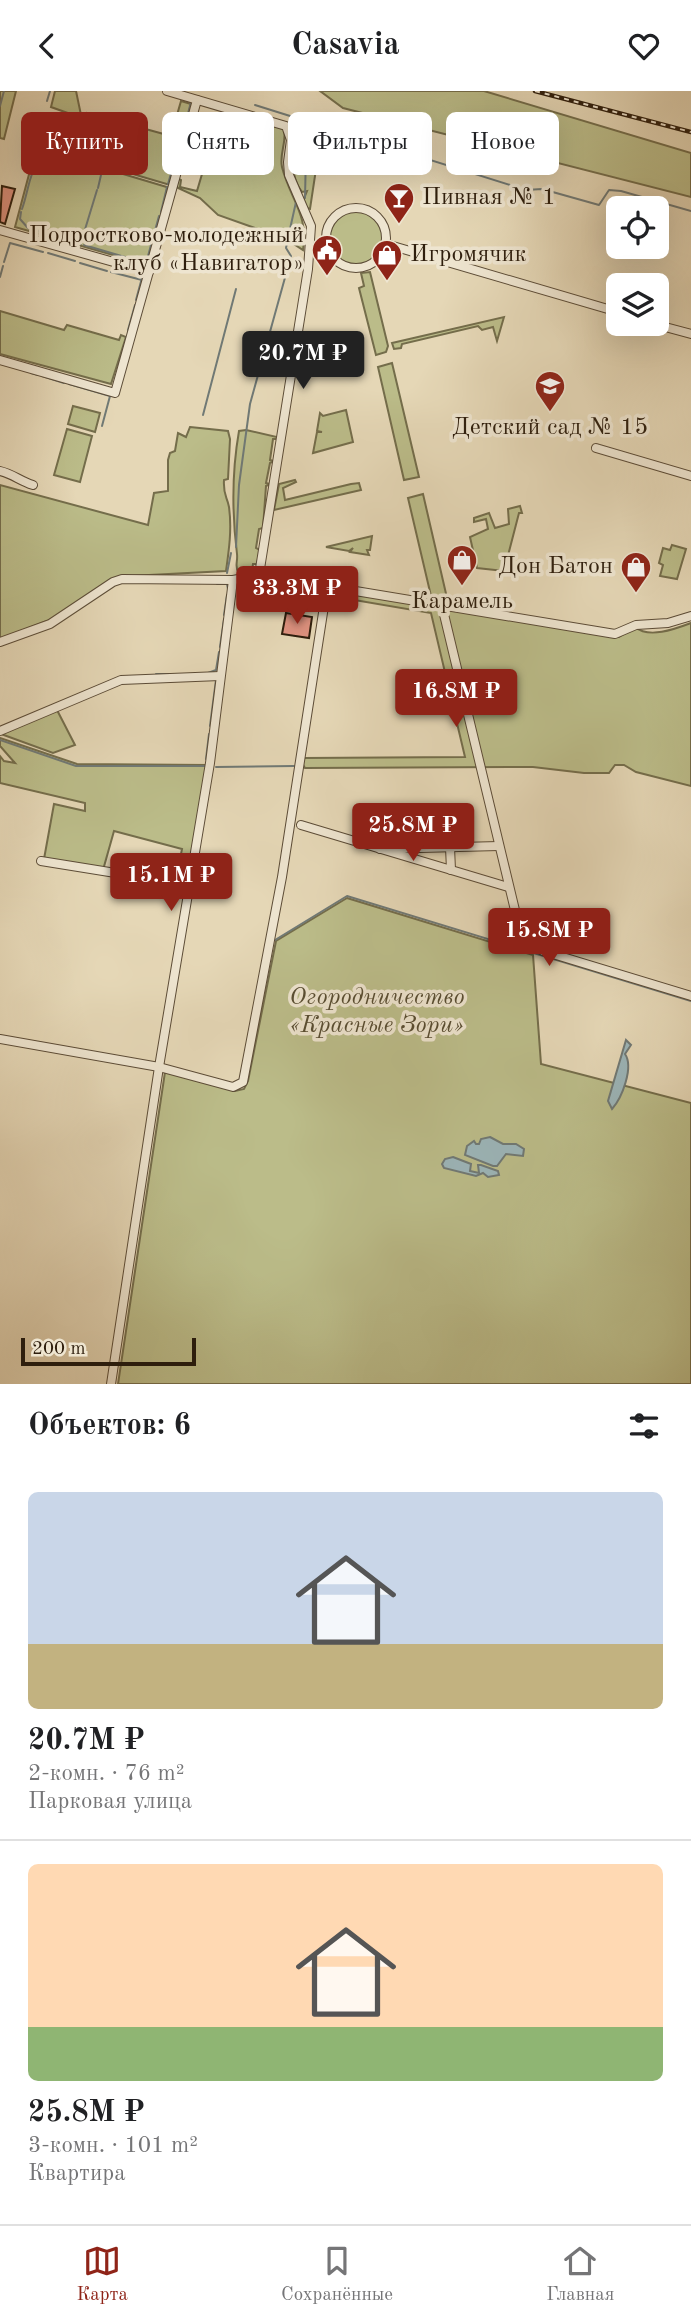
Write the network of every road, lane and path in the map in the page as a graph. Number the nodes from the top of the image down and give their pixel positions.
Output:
1 (167, 91) edge
2 (197, 100) junction
3 (311, 226) junction
4 (0, 230) edge
5 (326, 231) junction
6 (386, 244) junction
7 (149, 272) junction
8 (606, 308) edge
9 (669, 328) edge
10 (691, 334) edge
11 (0, 360) edge
12 (596, 448) dead end
13 (0, 471) edge
14 (691, 476) edge
15 (33, 485) dead end
16 (259, 575) junction
17 (233, 580) junction
18 (327, 587) junction
19 (442, 606) junction
20 (691, 616) edge
21 (0, 642) edge
22 (220, 675) junction
23 (0, 730) edge
24 (378, 817) dead end
25 (301, 825) dead end
26 (499, 846) junction
27 (450, 847) junction
28 (380, 849) junction
29 (41, 861) dead end
30 (451, 870) junction
31 (190, 885) junction
32 (508, 887) junction
33 (691, 996) edge
34 (0, 1039) edge
35 (159, 1067) junction
36 (111, 1384) edge

1 - 2 street
2 - 3 street
2 - 7 street
3 - 5 street
3 - 16 street
4 - 7 street
5 - 6 street
5 - 6 street
6 - 8 street
7 - 11 street
9 - 10 street
12 - 14 street
13 - 15 street
16 - 17 street
16 - 18 street
17 - 21 street
17 - 22 street
18 - 19 street
18 - 35 street
19 - 20 street
19 - 26 street
22 - 23 street
22 - 31 street
24 - 28 street
25 - 28 street
26 - 27 street
26 - 32 street
27 - 28 street
27 - 30 street
28 - 30 street
29 - 31 street
30 - 32 street
31 - 35 street
32 - 33 street
34 - 35 street
35 - 36 street

